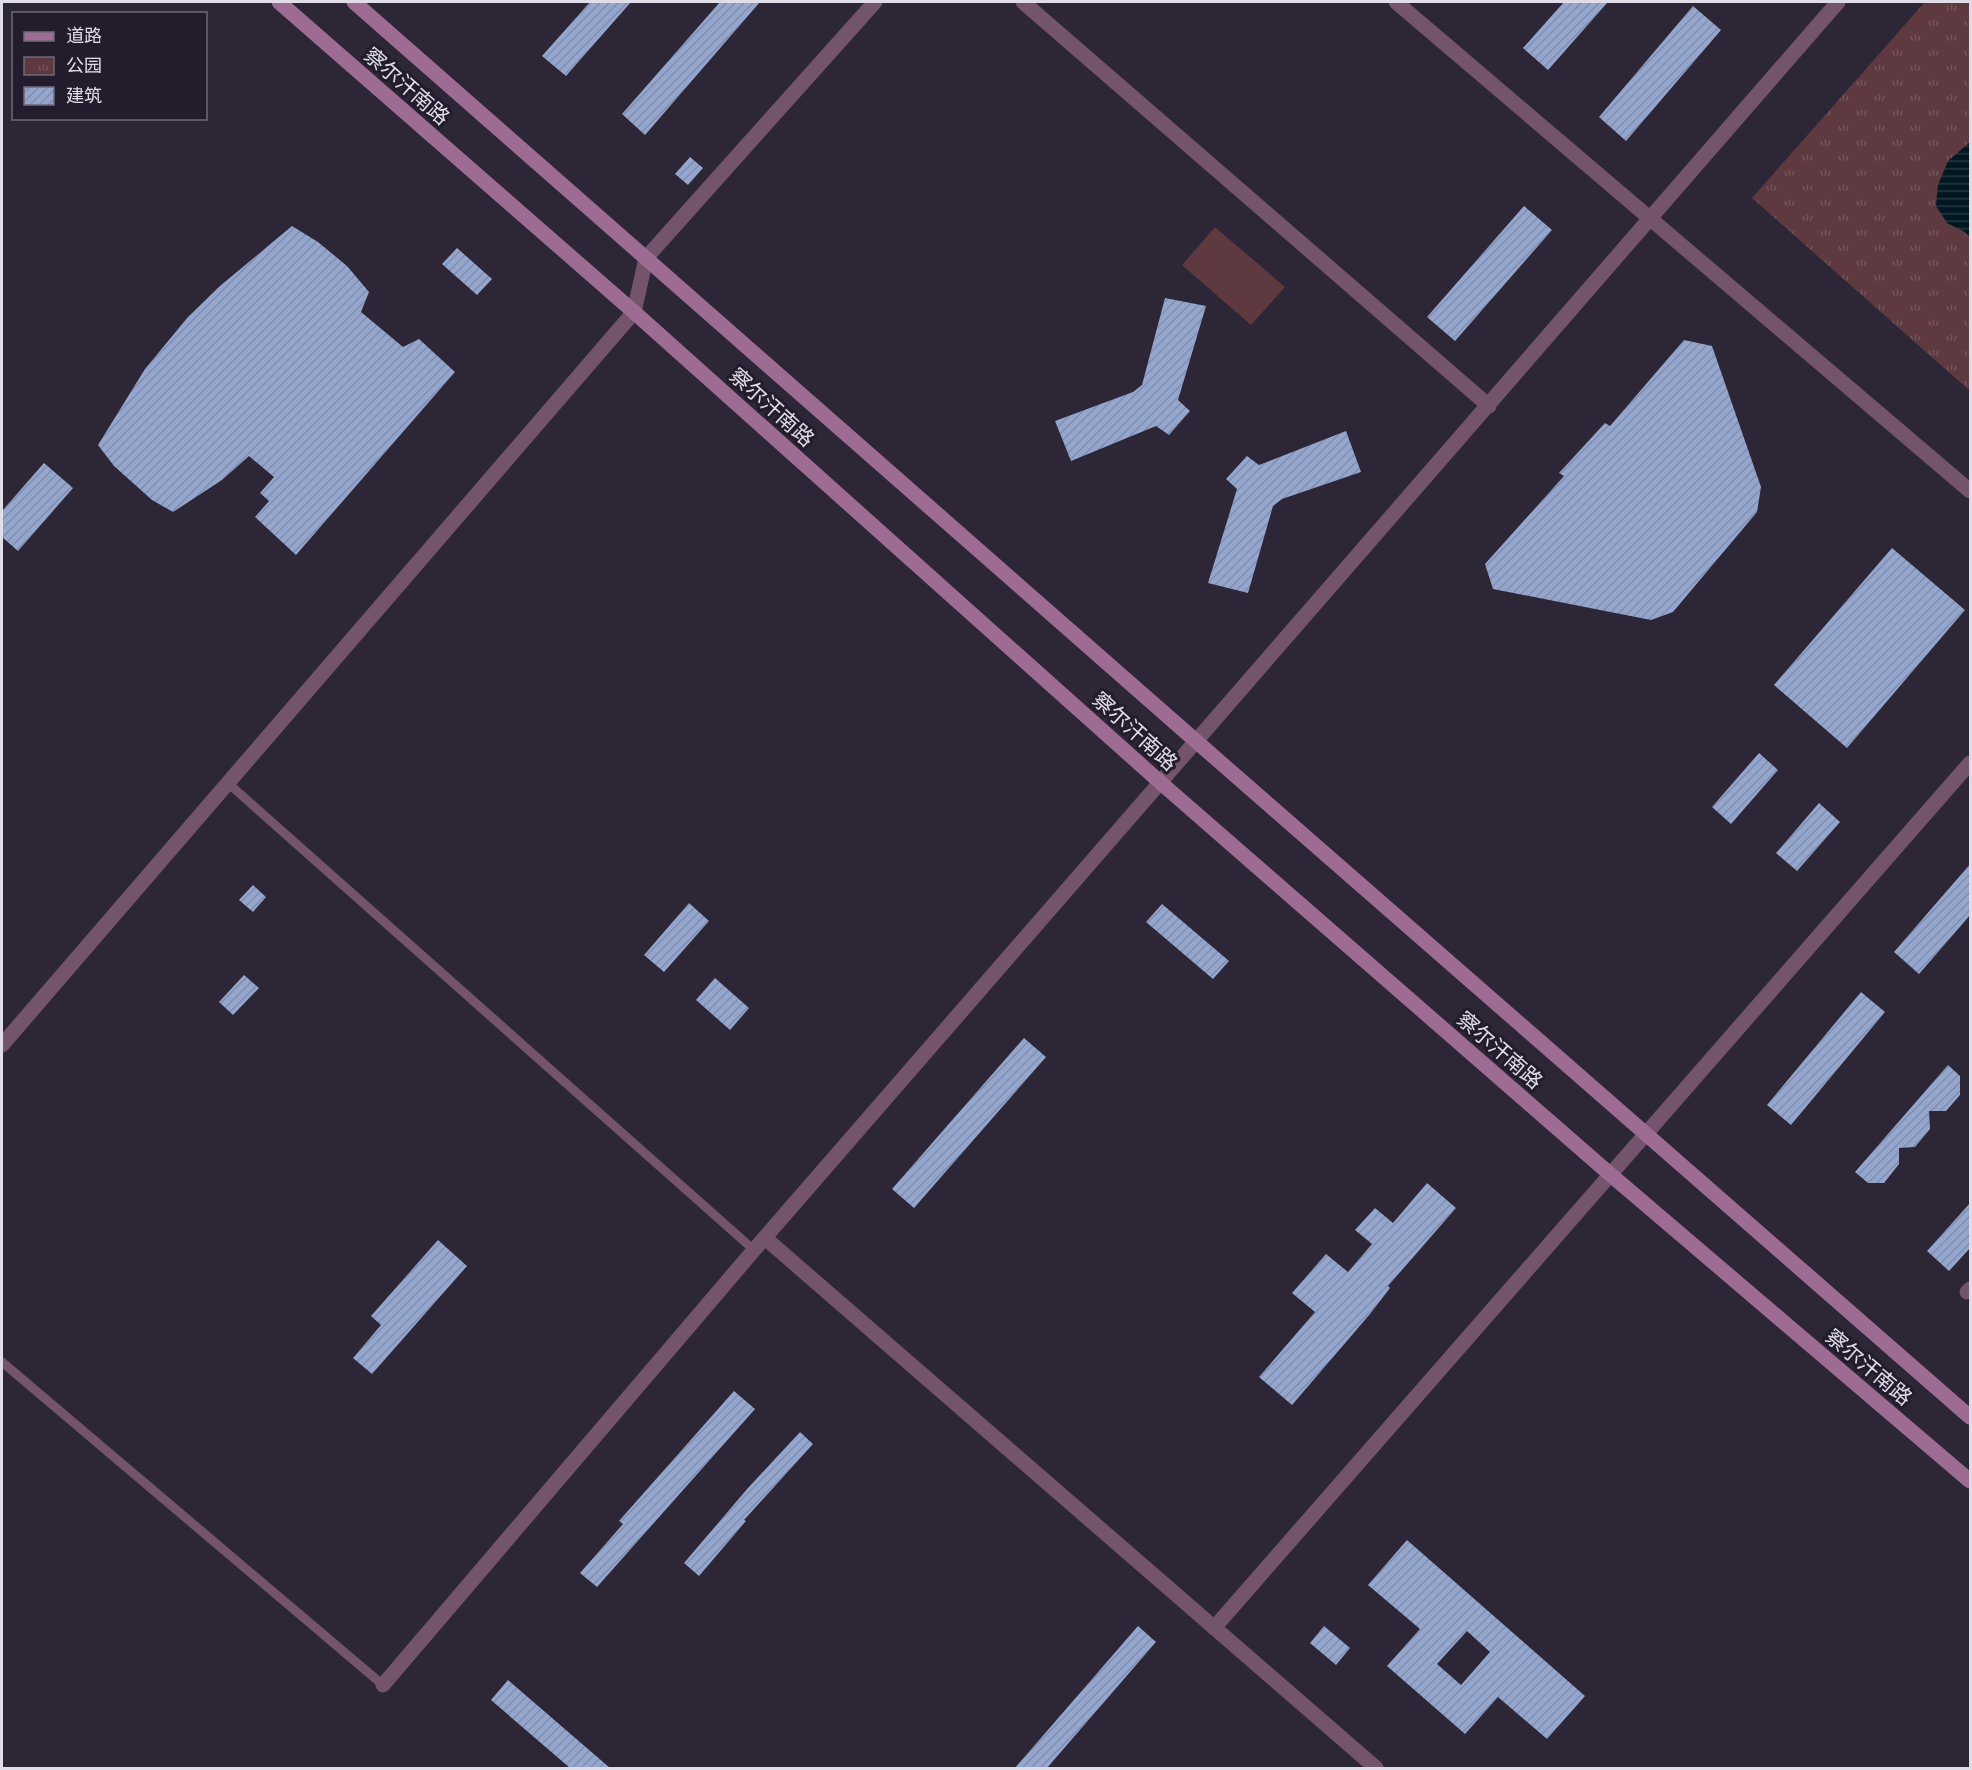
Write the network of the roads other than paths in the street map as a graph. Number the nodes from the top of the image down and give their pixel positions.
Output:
1 (279, 2) edge
2 (354, 2) edge
3 (875, 2) edge
4 (1023, 2) edge
5 (1396, 2) edge
6 (1838, 2) edge
7 (1650, 220) junction
8 (646, 258) junction
9 (634, 312) junction
10 (1489, 406) junction
11 (1971, 491) edge
12 (1197, 742) junction
13 (1971, 763) edge
14 (229, 783) junction
15 (1161, 783) junction
16 (2, 1045) edge
17 (1646, 1135) junction
18 (1611, 1175) junction
19 (760, 1244) junction
20 (2, 1362) edge
21 (1971, 1417) edge
22 (1971, 1481) edge
23 (1214, 1628) junction
24 (383, 1685) joint
25 (1376, 1768) edge

1 - 9 main road, 察尔汗南路
2 - 8 main road, 察尔汗南路
3 - 8 street
4 - 10 street
5 - 7 street
6 - 7 street
7 - 10 street
7 - 11 street
8 - 9 street
8 - 12 main road, 察尔汗南路
9 - 14 street
9 - 15 main road, 察尔汗南路
10 - 12 street
12 - 15 street
12 - 17 main road, 察尔汗南路
13 - 17 street
14 - 16 street
14 - 19 lane
15 - 18 main road, 察尔汗南路
15 - 19 street
17 - 18 street
17 - 21 main road, 察尔汗南路
18 - 22 main road, 察尔汗南路
18 - 23 street
19 - 23 street
19 - 24 street
20 - 24 lane
23 - 25 street

